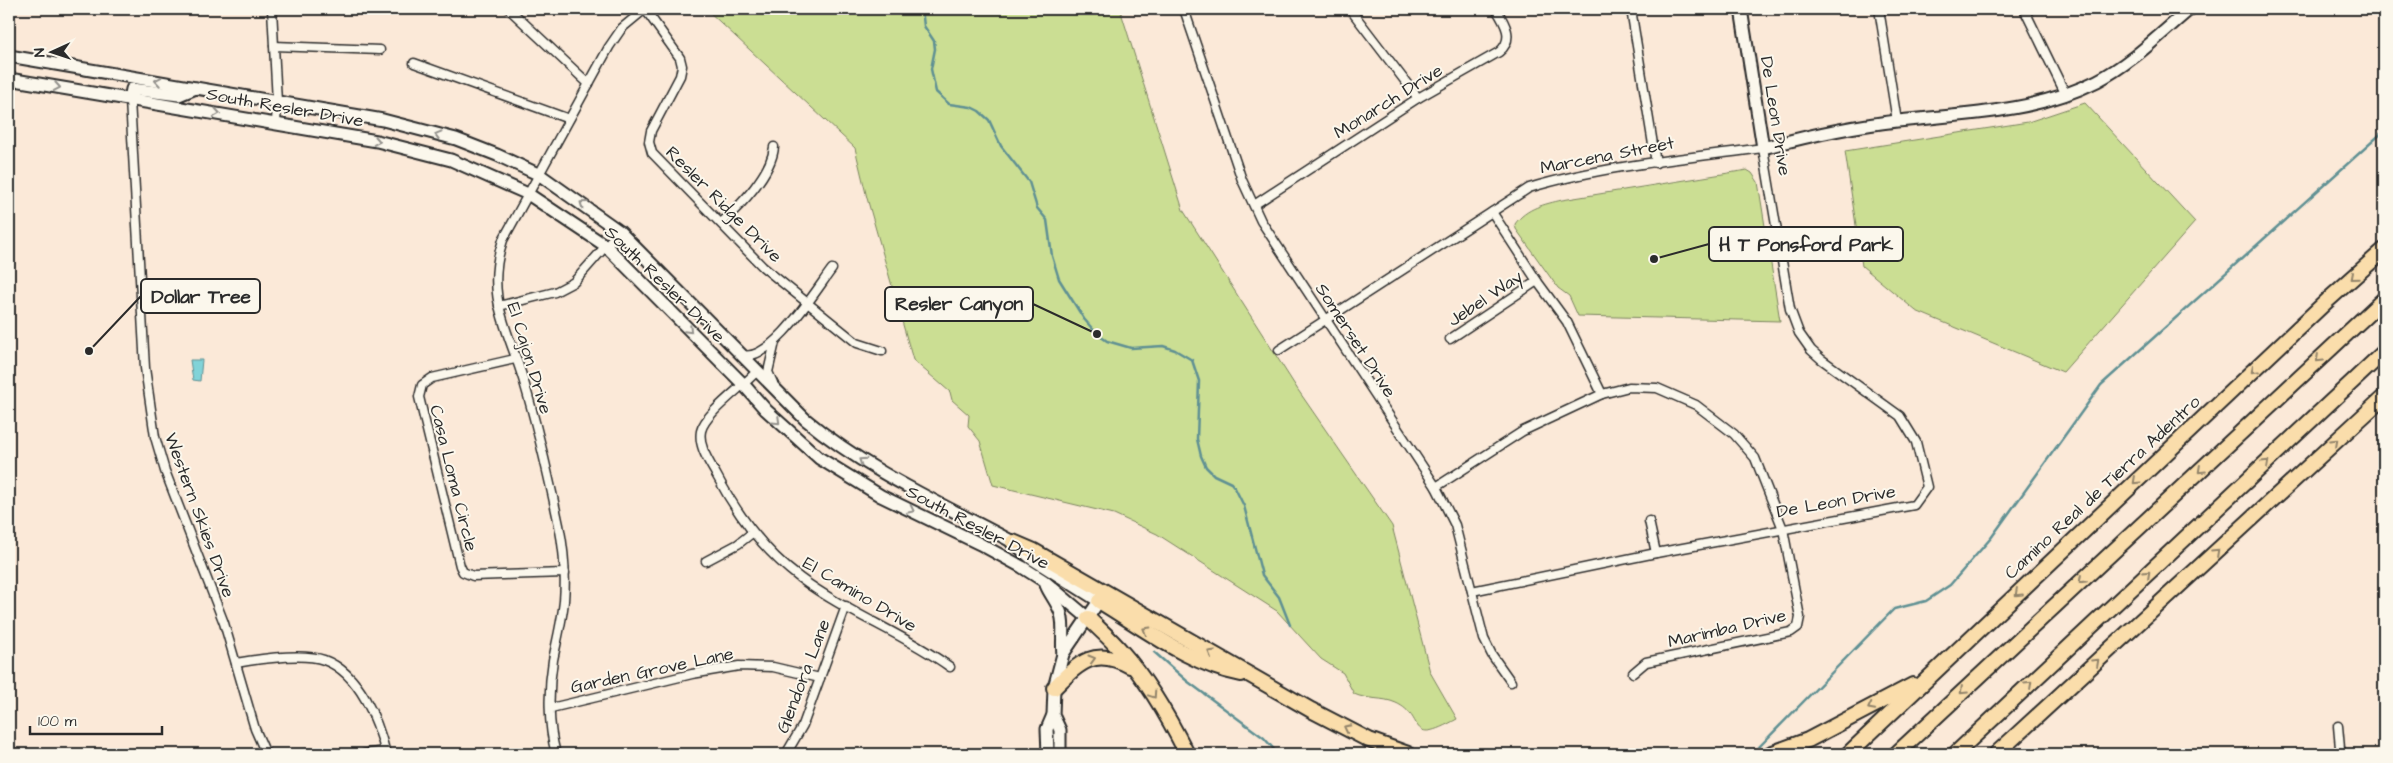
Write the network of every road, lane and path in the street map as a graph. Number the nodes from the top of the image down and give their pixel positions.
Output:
1 (272, 9) edge
2 (509, 9) edge
3 (645, 9) edge
4 (1184, 9) edge
5 (1350, 9) edge
6 (1496, 9) edge
7 (1631, 9) edge
8 (1741, 9) edge
9 (1880, 9) edge
10 (2024, 9) edge
11 (2190, 9) edge
12 (274, 46) junction
13 (380, 50) dead end
14 (9, 56) edge
15 (414, 63) dead end
16 (9, 79) edge
17 (589, 84) junction
18 (196, 88) junction
19 (2066, 95) junction
20 (1418, 98) junction
21 (130, 100) junction
22 (277, 102) junction
23 (569, 119) junction
24 (1897, 121) junction
25 (276, 124) junction
26 (774, 147) dead end
27 (1763, 148) junction
28 (1656, 163) junction
29 (540, 175) junction
30 (528, 194) junction
31 (1254, 205) junction
32 (1492, 212) junction
33 (720, 223) junction
34 (619, 231) junction
35 (606, 246) junction
36 (2383, 252) edge
37 (832, 269) dead end
38 (1537, 281) junction
39 (2384, 299) edge
40 (805, 304) junction
41 (499, 306) junction
42 (1324, 320) junction
43 (1450, 339) dead end
44 (775, 342) junction
45 (1279, 350) dead end
46 (882, 352) dead end
47 (2384, 352) edge
48 (742, 355) junction
49 (515, 359) junction
50 (758, 371) junction
51 (744, 386) junction
52 (775, 389) junction
53 (1602, 394) junction
54 (2384, 396) edge
55 (1436, 487) junction
56 (1649, 522) dead end
57 (1783, 529) junction
58 (752, 533) junction
59 (1013, 542) junction
60 (1656, 553) junction
61 (706, 561) dead end
62 (565, 573) junction
63 (1044, 581) junction
64 (1472, 591) junction
65 (1099, 601) junction
66 (846, 606) junction
67 (1088, 618) junction
68 (1063, 654) junction
69 (236, 663) junction
70 (950, 667) dead end
71 (1136, 669) junction
72 (1633, 673) dead end
73 (1930, 676) junction
74 (1254, 677) junction
75 (820, 678) junction
76 (1511, 682) dead end
77 (1054, 688) junction
78 (551, 708) junction
79 (1053, 715) junction
80 (2338, 726) dead end
81 (385, 752) edge
82 (266, 754) edge
83 (364, 754) edge
84 (556, 754) edge
85 (786, 754) edge
86 (1048, 754) edge
87 (1060, 754) edge
88 (1187, 754) edge
89 (1408, 754) edge
90 (1770, 754) edge
91 (1848, 754) edge
92 (1896, 754) edge
93 (1955, 754) edge
94 (1996, 754) edge
95 (2343, 754) edge

1 - 12 street
2 - 17 street
3 - 17 street, El Cajon Drive
3 - 33 street, Resler Ridge Drive
4 - 31 street, Somerset Drive
5 - 20 street
6 - 20 street, Monarch Drive
7 - 28 street
8 - 27 main road, De Leon Drive
9 - 24 street
10 - 19 street
11 - 19 main road, Marcena Street
12 - 13 street
12 - 22 street
18 -> 14 main road, South Resler Drive
15 - 23 street
16 -> 21 main road, South Resler Drive
17 - 23 street, El Cajon Drive
18 - 21 main road
18 - 22 main road, South Resler Drive
19 - 24 main road, Marcena Street
20 - 31 street, Monarch Drive
21 -> 25 main road, South Resler Drive
21 - 69 street, Western Skies Drive
22 - 25 street
29 -> 22 main road, South Resler Drive
23 - 29 street, El Cajon Drive
24 - 27 main road, Marcena Street
25 -> 30 main road, South Resler Drive
26 - 33 street
27 - 28 street, Marcena Street
27 - 57 street, De Leon Drive
28 - 32 street, Marcena Street
29 - 30 street, El Cajon Drive
34 -> 29 main road, South Resler Drive
30 - 35 main road, South Resler Drive
30 - 41 street, El Cajon Drive
31 - 42 street, Somerset Drive
32 - 38 street
32 - 42 street, Marcena Street
33 - 40 street, Resler Ridge Drive
34 - 35 street
34 - 48 main road, South Resler Drive
35 - 41 street
35 -> 51 main road, South Resler Drive
36 -> 73 highway, Camino Real de Tierra Adentro
37 - 40 street
38 - 43 street, Jebel Way
38 - 53 street
39 -> 92 highway
40 - 44 street
40 - 46 street, Resler Ridge Drive
41 - 49 street, El Cajon Drive
42 - 45 street, Marcena Street
42 - 55 street, Somerset Drive
44 - 48 street
44 - 52 street
93 -> 47 highway
48 - 50 main road, South Resler Drive
49 - 62 street, El Cajon Drive
49 - 62 street, Casa Loma Circle
50 - 51 street, El Camino Drive
50 - 52 main road, South Resler Drive
51 - 58 street, El Camino Drive
51 -> 63 main road, South Resler Drive
59 -> 52 main road, South Resler Drive
53 - 55 street, Marimba Drive
53 - 57 street, Marimba Drive
94 -> 54 highway
55 - 64 street, Somerset Drive
56 - 60 street
57 - 60 street, De Leon Drive
57 - 72 street, Marimba Drive
58 - 61 street
58 - 66 street, El Camino Drive
59 - 65 main road, South Resler Drive
74 -> 59 highway
60 - 64 street, De Leon Drive
62 - 78 street, El Cajon Drive
63 - 67 main road, South Resler Drive
63 - 68 main road
64 - 76 street, Somerset Drive
65 - 67 main road
74 -> 65 highway
66 - 70 street, El Camino Drive
66 - 75 street, Glendora Lane
67 - 68 main road
67 - 71 highway
68 - 77 main road
69 - 81 street
69 - 82 street, Western Skies Drive
77 -> 71 highway
71 -> 88 highway
73 -> 90 highway
73 - 91 highway, Camino Real de Tierra Adentro
89 -> 74 highway
75 - 78 street, Garden Grove Lane
75 - 85 street, Glendora Lane
77 - 79 main road
78 - 84 street, El Cajon Drive
79 - 86 main road
79 - 87 main road
80 - 95 street
81 - 83 street

